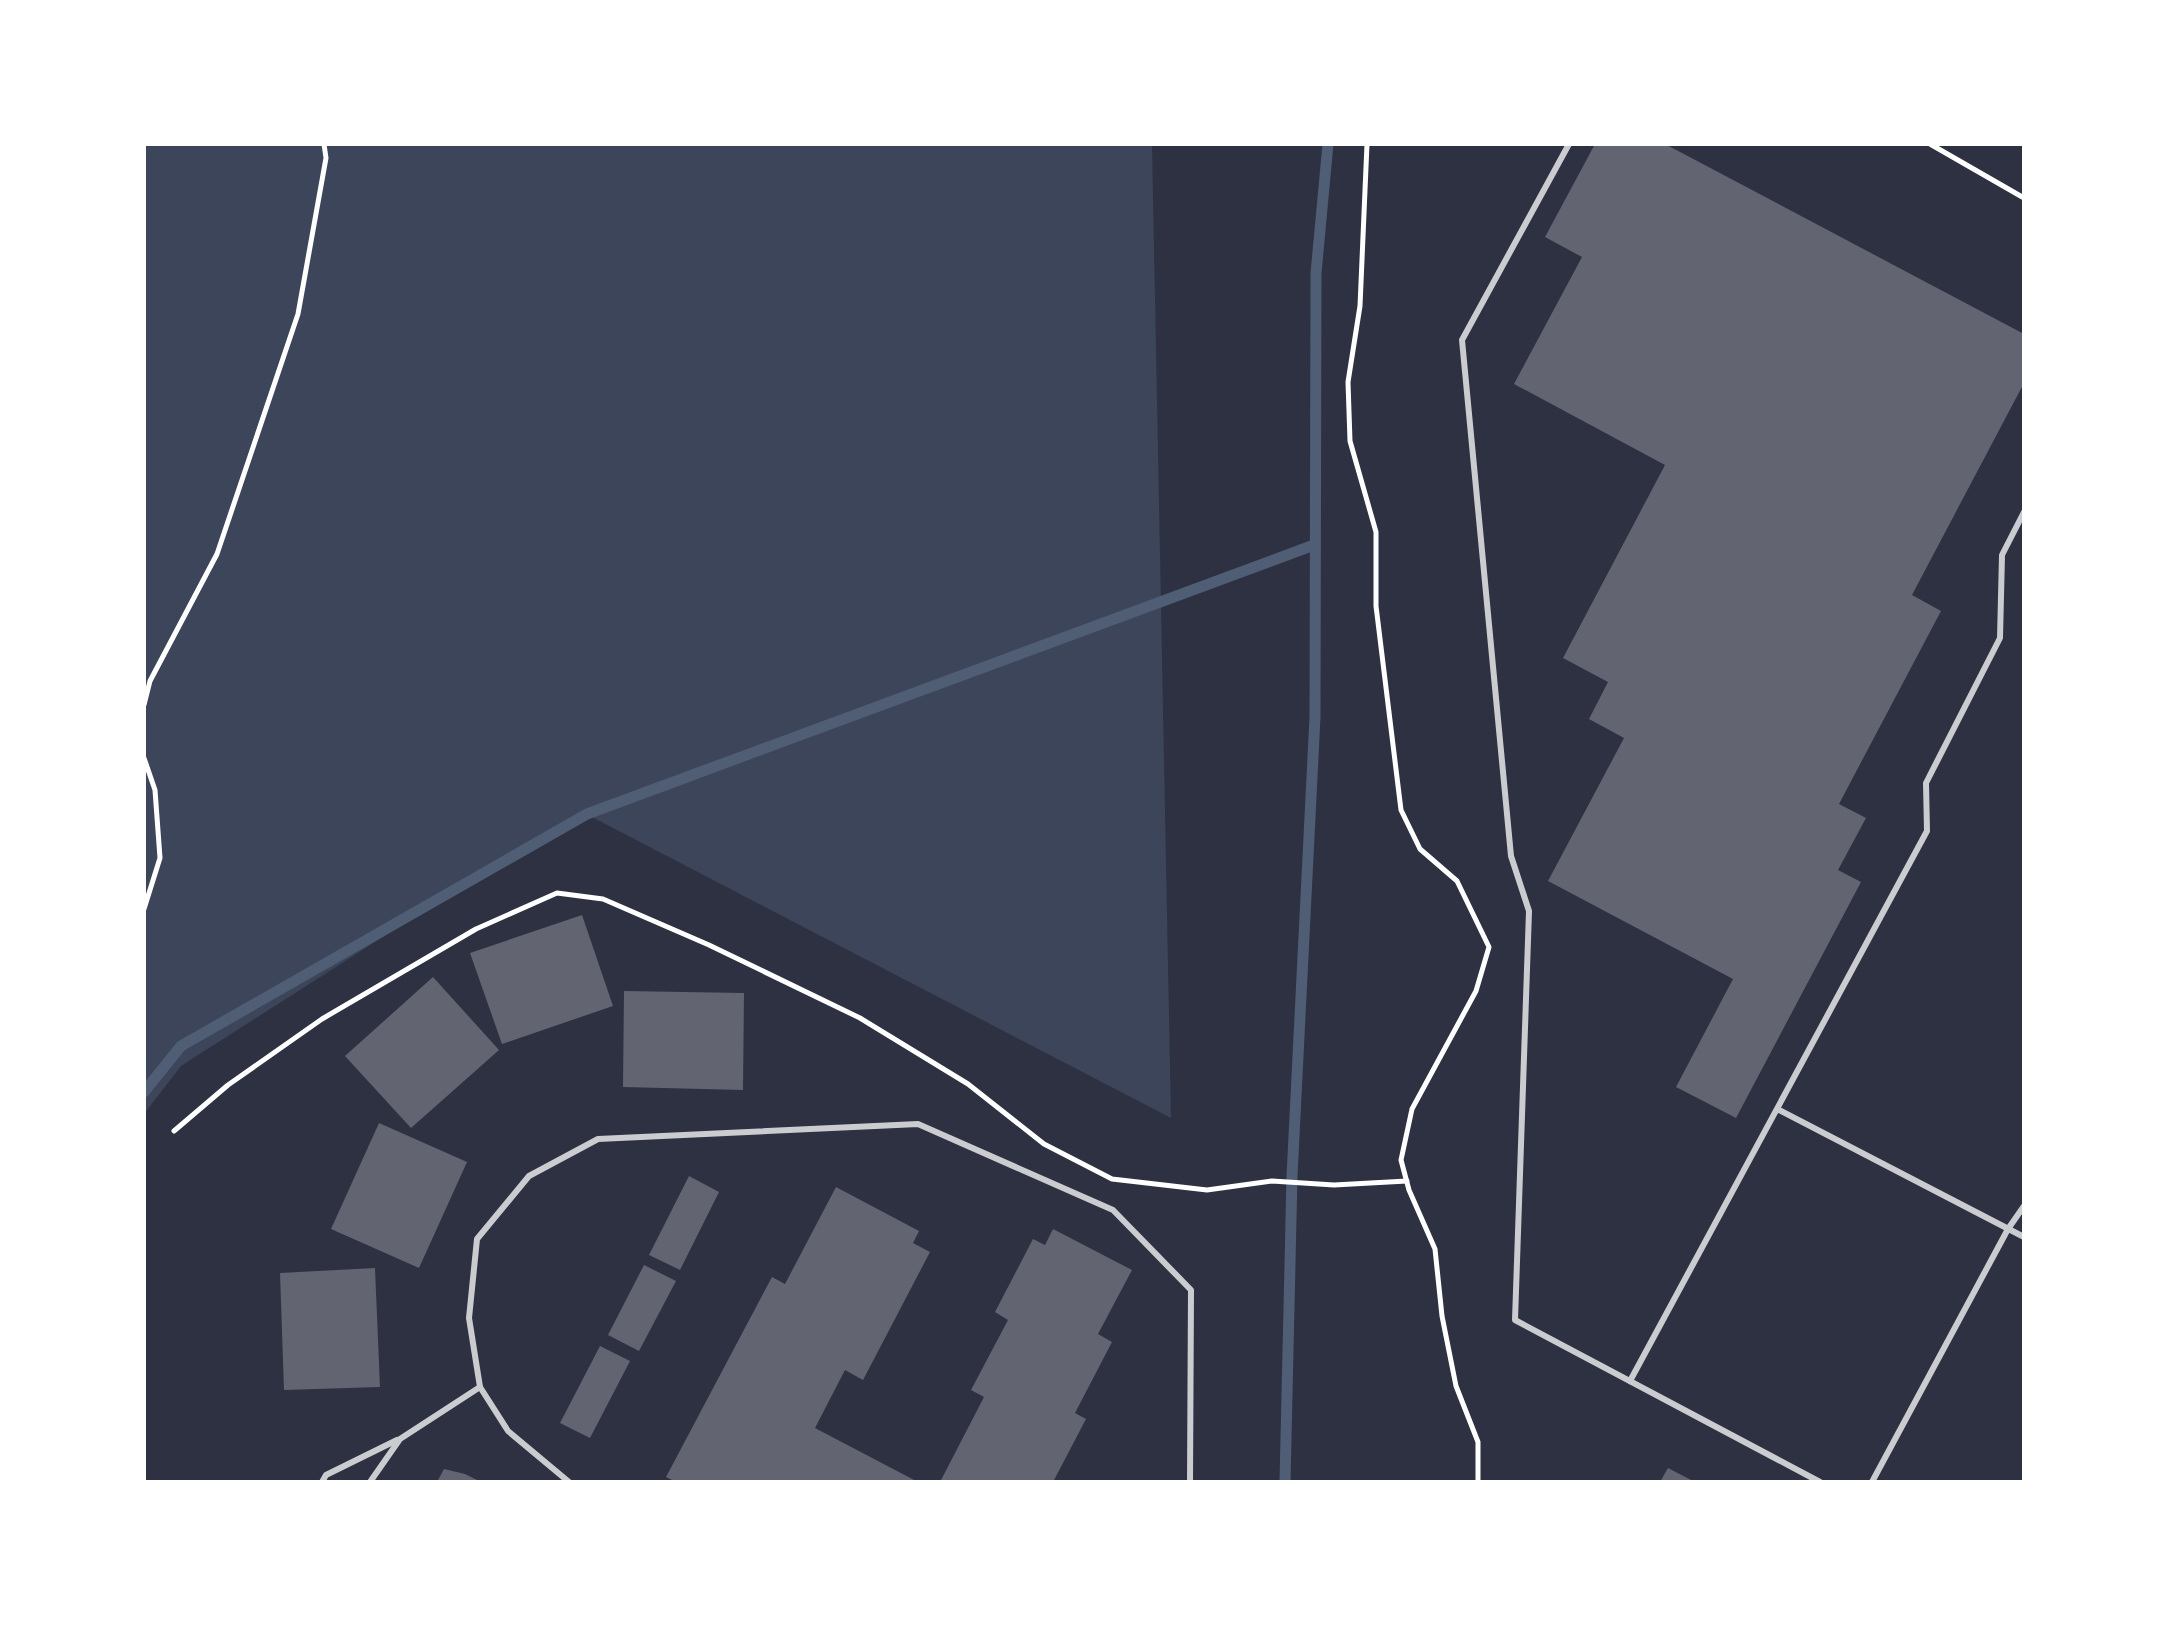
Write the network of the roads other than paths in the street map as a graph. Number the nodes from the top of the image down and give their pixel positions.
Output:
1 (1569, 144) edge
2 (2024, 512) edge
3 (1779, 1110) junction
4 (2024, 1206) edge
5 (2008, 1229) junction
6 (2024, 1237) edge
7 (1630, 1381) junction
8 (480, 1387) junction
9 (400, 1439) junction
10 (322, 1482) edge
11 (370, 1482) edge
12 (569, 1482) edge
13 (1190, 1482) edge
14 (1820, 1482) edge
15 (1872, 1482) edge

1 - 7 lane
2 - 3 lane
3 - 5 lane
3 - 7 lane
4 - 5 lane
5 - 6 lane
5 - 15 lane
7 - 14 lane
8 - 9 lane
8 - 12 lane
8 - 13 lane
9 - 10 lane
9 - 11 lane

